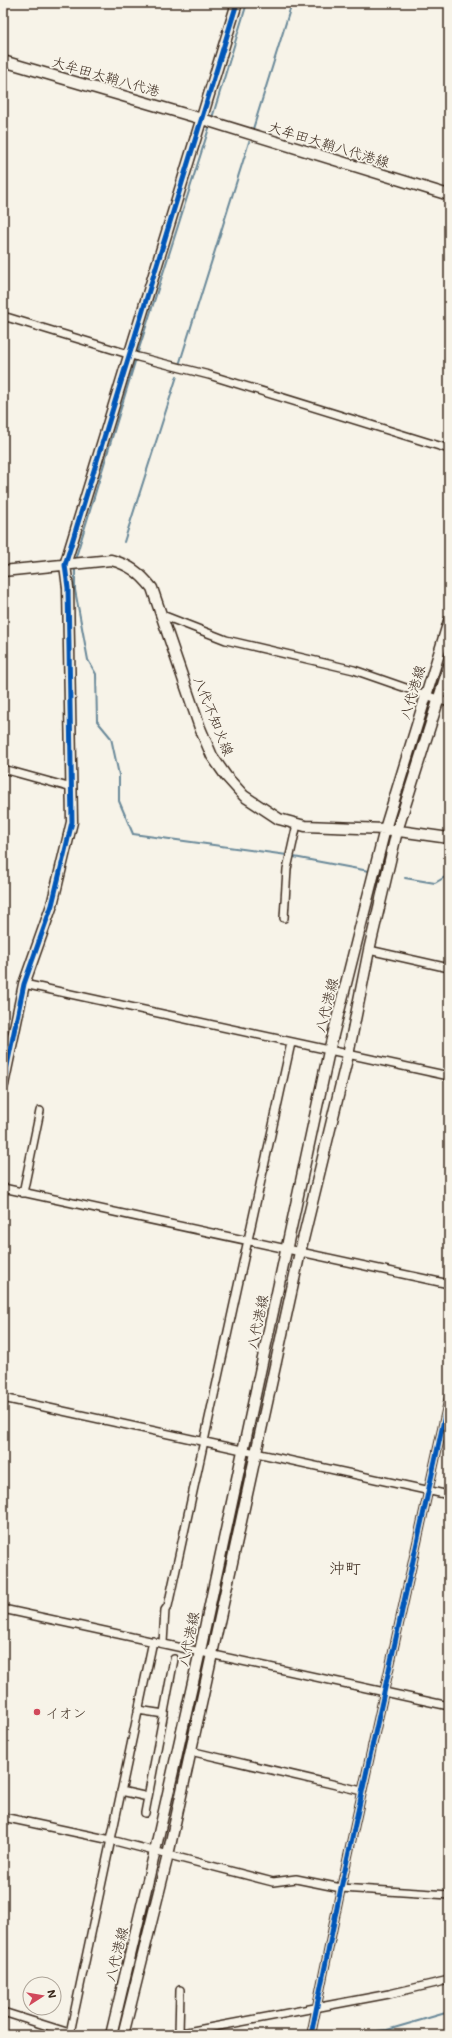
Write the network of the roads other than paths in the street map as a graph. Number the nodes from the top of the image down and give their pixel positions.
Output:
1 (237, 3) edge
2 (3, 61) edge
3 (202, 119) junction
4 (449, 195) edge
5 (3, 316) edge
6 (134, 355) junction
7 (449, 449) edge
8 (69, 564) junction
9 (6, 569) edge
10 (162, 615) junction
11 (449, 621) edge
12 (449, 666) edge
13 (426, 696) junction
14 (438, 700) junction
15 (449, 703) edge
16 (3, 769) edge
17 (72, 788) junction
18 (297, 824) junction
19 (385, 829) junction
20 (397, 831) junction
21 (449, 838) edge
22 (284, 918) dead end
23 (369, 950) junction
24 (449, 968) edge
25 (24, 984) junction
26 (291, 1043) junction
27 (329, 1051) junction
28 (348, 1055) junction
29 (449, 1076) edge
30 (3, 1085) edge
31 (40, 1110) dead end
32 (3, 1188) edge
33 (23, 1193) junction
34 (248, 1241) junction
35 (287, 1249) junction
36 (300, 1252) junction
37 (449, 1284) edge
38 (449, 1397) edge
39 (3, 1398) edge
40 (205, 1441) junction
41 (244, 1450) junction
42 (256, 1452) junction
43 (430, 1490) junction
44 (449, 1494) edge
45 (3, 1609) edge
46 (153, 1641) junction
47 (163, 1643) junction
48 (200, 1651) junction
49 (211, 1653) junction
50 (174, 1658) dead end
51 (385, 1691) junction
52 (449, 1706) edge
53 (138, 1710) junction
54 (164, 1714) junction
55 (190, 1751) junction
56 (362, 1791) junction
57 (121, 1792) junction
58 (148, 1797) junction
59 (145, 1813) dead end
60 (3, 1817) edge
61 (111, 1840) junction
62 (155, 1851) junction
63 (168, 1855) junction
64 (341, 1888) junction
65 (449, 1895) edge
66 (449, 1980) edge
67 (180, 1990) dead end
68 (316, 2006) junction
69 (3, 2012) edge
70 (200, 2032) edge
71 (179, 2033) junction
72 (73, 2034) edge
73 (111, 2035) edge
74 (123, 2035) edge
75 (171, 2035) edge
76 (311, 2035) edge

1 - 3 main road
2 - 3 main road, 大牟田大鞘八代港
3 - 4 main road, 大牟田大鞘八代港線
3 - 6 main road
5 - 6 street
6 - 7 street
6 - 8 main road
8 - 9 main road, 八代不知火線
8 - 10 main road, 八代不知火線
8 - 17 main road
10 - 13 street
10 - 18 main road, 八代不知火線
11 - 13 main road, 八代港線
12 - 14 main road, 八代港線
13 - 14 street
13 - 19 main road, 八代港線
14 - 15 street
14 - 20 main road, 八代港線
16 - 17 street
17 - 25 main road
18 - 19 main road, 八代不知火線
18 - 22 street
19 - 20 main road, 八代不知火線
19 - 27 main road, 八代港線
20 - 21 main road, 八代不知火線
20 - 23 main road, 八代港線
23 - 24 street
23 - 28 main road, 八代港線
25 - 26 street
25 - 30 main road
26 - 27 street
26 - 34 street
27 - 28 street
27 - 35 main road, 八代港線
28 - 29 street
28 - 36 main road, 八代港線
31 - 33 street
32 - 33 street
33 - 34 street
34 - 35 street
34 - 40 street
35 - 36 street
35 - 41 main road, 八代港線
36 - 37 street
36 - 42 main road, 八代港線
38 - 43 street
39 - 40 street
40 - 41 street
40 - 47 street
41 - 42 street
41 - 48 main road, 八代港線
42 - 43 street
42 - 49 main road, 八代港線
43 - 44 street
43 - 51 street
45 - 46 street
46 - 47 street
46 - 53 street
47 - 48 street
48 - 49 street
48 - 62 main road, 八代港線
49 - 51 street
49 - 55 main road, 八代港線
50 - 54 street
51 - 52 street
51 - 56 street
53 - 54 street
53 - 57 street
54 - 58 street
55 - 56 street
55 - 63 main road, 八代港線
56 - 64 street
57 - 58 street
57 - 61 street
58 - 59 street
60 - 61 street
61 - 62 street
61 - 72 street
62 - 63 street
62 - 73 main road, 八代港線
63 - 64 street
63 - 74 main road, 八代港線
64 - 65 street
64 - 68 street
66 - 68 street
67 - 71 street
68 - 70 street
68 - 76 street
69 - 72 street
70 - 71 street
71 - 75 street

